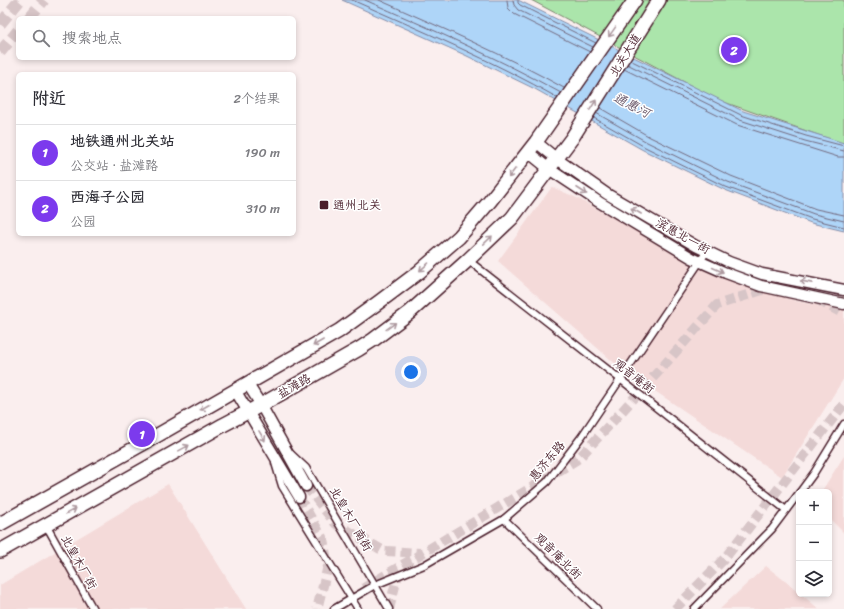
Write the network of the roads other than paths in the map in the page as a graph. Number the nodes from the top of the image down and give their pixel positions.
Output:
1 (635, 0) edge
2 (659, 0) edge
3 (536, 142) junction
4 (528, 152) junction
5 (557, 158) junction
6 (549, 169) junction
7 (707, 251) junction
8 (468, 260) junction
9 (700, 262) junction
10 (844, 290) edge
11 (844, 304) edge
12 (620, 379) junction
13 (247, 383) junction
14 (235, 390) junction
15 (260, 405) junction
16 (248, 412) junction
17 (844, 424) edge
18 (284, 446) junction
19 (272, 452) junction
20 (306, 486) tunnel mouth
21 (801, 489) edge
22 (796, 496) edge
23 (299, 497) tunnel mouth
24 (786, 510) junction
25 (504, 519) junction
26 (0, 524) edge
27 (46, 525) junction
28 (0, 551) edge
29 (375, 585) junction
30 (352, 599) junction
31 (93, 609) edge
32 (334, 609) edge
33 (358, 609) edge
34 (390, 609) edge
35 (597, 609) edge
36 (694, 609) edge

1 -> 3 main road, 北关大道
5 -> 2 main road, 北关大道
3 - 4 main road
3 - 5 street, 滨惠北一街
4 - 6 street, 滨惠北一街
4 -> 13 main road
5 - 6 main road, 北关大道
7 -> 5 street, 滨惠北一街
8 -> 6 main road, 盐滩路
6 -> 9 street, 滨惠北一街
7 - 9 street, 惠济东路
10 -> 7 street, 滨惠北一街
8 - 12 street, 观音庵街
15 -> 8 main road, 盐滩路
9 -> 11 street, 滨惠北一街
9 - 12 street, 惠济东路
12 - 24 street, 观音庵街
12 - 25 street, 惠济东路
13 - 14 main road
13 - 15 street, 北皇木厂南街
14 - 16 street
14 -> 26 main road
15 - 16 main road, 盐滩路
15 - 18 street, 北皇木厂南街
16 -> 19 street
27 -> 16 main road, 盐滩路
17 - 21 street
18 - 20 street, 北皇木厂南街
18 - 29 street, 北皇木厂南街
19 - 23 street
19 - 30 street
22 - 24 street
24 - 36 street
25 - 29 street, 惠济东路
25 - 35 street, 观音庵北街
27 - 28 main road, 盐滩路
27 - 31 street, 北皇木厂街
29 - 30 street, 惠济东路
29 - 34 street, 北皇木厂南街
30 - 32 street, 惠济东路
30 - 33 street

